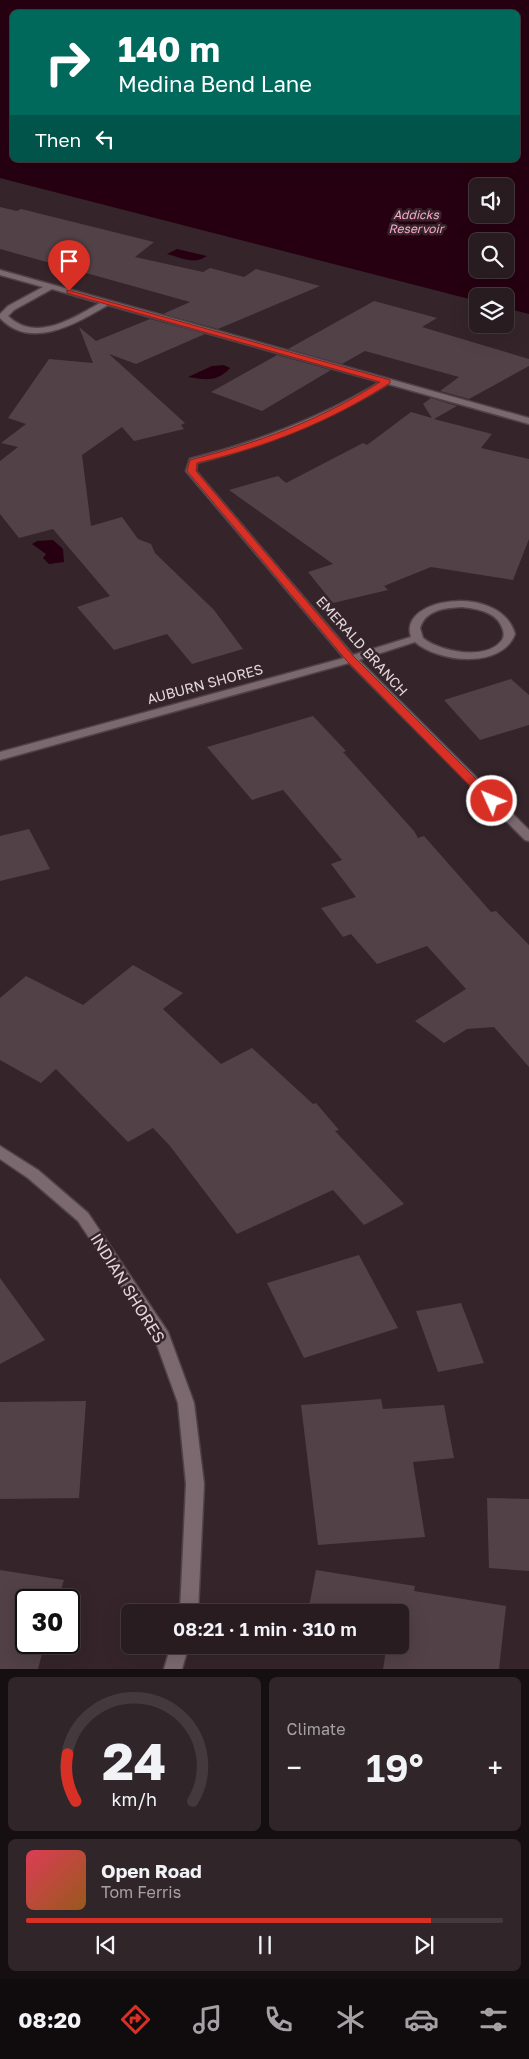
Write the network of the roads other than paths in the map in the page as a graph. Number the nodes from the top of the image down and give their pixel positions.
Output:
1 (0, 272) edge
2 (51, 286) junction
3 (107, 302) junction
4 (387, 382) junction
5 (529, 421) edge
6 (418, 638) junction
7 (351, 659) junction
8 (0, 756) edge
9 (529, 837) edge
10 (0, 1152) edge
11 (189, 1604) edge
12 (177, 1654) edge
13 (173, 1669) edge

1 - 2 street
2 - 3 street
2 - 3 street
3 - 4 street
4 - 5 street
4 - 7 street, EMERALD BRANCH
6 - 6 street
6 - 7 street, AUBURN SHORES
7 - 8 street, AUBURN SHORES
7 - 9 street, EMERALD BRANCH
10 - 11 street, INDIAN SHORES
12 - 13 street

